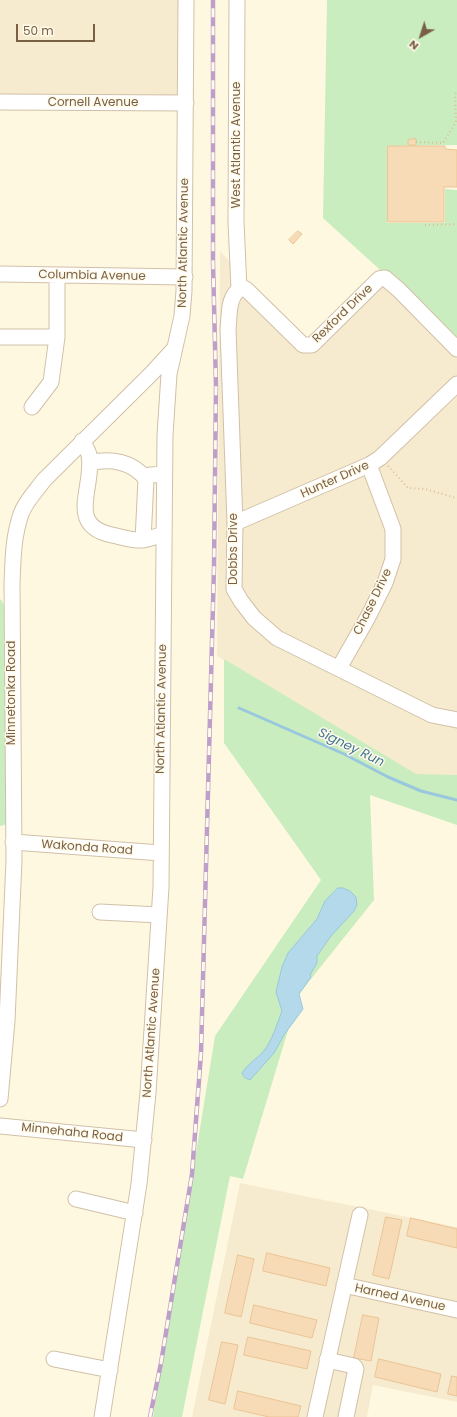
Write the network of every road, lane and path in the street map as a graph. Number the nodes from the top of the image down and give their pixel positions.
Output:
1 (186, 0) edge
2 (237, 0) edge
3 (457, 92) edge
4 (0, 102) edge
5 (186, 103) junction
6 (416, 142) dead end
7 (457, 224) edge
8 (425, 225) dead end
9 (0, 274) edge
10 (57, 276) junction
11 (185, 277) junction
12 (237, 292) junction
13 (0, 337) edge
14 (57, 337) junction
15 (174, 349) junction
16 (457, 349) edge
17 (143, 382) junction
18 (457, 384) edge
19 (167, 396) junction
20 (32, 406) dead end
21 (82, 441) junction
22 (375, 461) junction
23 (90, 463) junction
24 (164, 474) junction
25 (146, 479) junction
26 (456, 498) dead end
27 (235, 523) junction
28 (164, 534) junction
29 (143, 540) junction
30 (6, 583) edge
31 (338, 668) junction
32 (457, 720) edge
33 (9, 837) edge
34 (161, 853) junction
35 (100, 912) dead end
36 (159, 915) junction
37 (5, 983) edge
38 (0, 1099) edge
39 (0, 1126) edge
40 (144, 1140) junction
41 (76, 1199) dead end
42 (135, 1213) junction
43 (360, 1215) dead end
44 (344, 1285) junction
45 (457, 1310) edge
46 (54, 1359) dead end
47 (327, 1360) junction
48 (110, 1370) junction
49 (102, 1417) edge
50 (315, 1417) edge
51 (346, 1417) edge

1 - 5 street, North Atlantic Avenue
2 - 12 street, West Atlantic Avenue
3 - 6 path
4 - 5 street, Cornell Avenue
5 - 11 street, North Atlantic Avenue
7 - 8 path
9 - 10 street, Columbia Avenue
10 - 11 street, Columbia Avenue
10 - 14 street
11 - 15 street, North Atlantic Avenue
12 - 16 street, Rexford Drive
12 - 27 street, Dobbs Drive
13 - 14 street
14 - 20 street
15 - 17 street, Minnetonka Road
15 - 19 street, North Atlantic Avenue
17 - 19 street
17 - 21 street, Minnetonka Road
18 - 22 street, Hunter Drive
19 - 24 street, North Atlantic Avenue
21 - 23 street
21 - 30 street, Minnetonka Road
22 - 26 path
22 - 27 street, Hunter Drive
22 - 31 street, Chase Drive
23 - 25 street
23 - 29 street
24 - 25 street
24 - 28 street, North Atlantic Avenue
25 - 29 street
27 - 31 street, Dobbs Drive
28 - 29 street
28 - 34 street, North Atlantic Avenue
30 - 33 street, Minnetonka Road
31 - 32 street, Dobbs Drive
33 - 34 street, Wakonda Road
33 - 37 street, Minnetonka Road
34 - 36 street, North Atlantic Avenue
35 - 36 street
36 - 40 street, North Atlantic Avenue
37 - 38 street, Minnetonka Road
39 - 40 street, Minnehaha Road
40 - 42 street, North Atlantic Avenue
41 - 42 street
42 - 48 street, North Atlantic Avenue
43 - 44 street
44 - 45 street, Harned Avenue
44 - 47 street
46 - 48 street
47 - 50 street
47 - 51 street
48 - 49 street, North Atlantic Avenue

